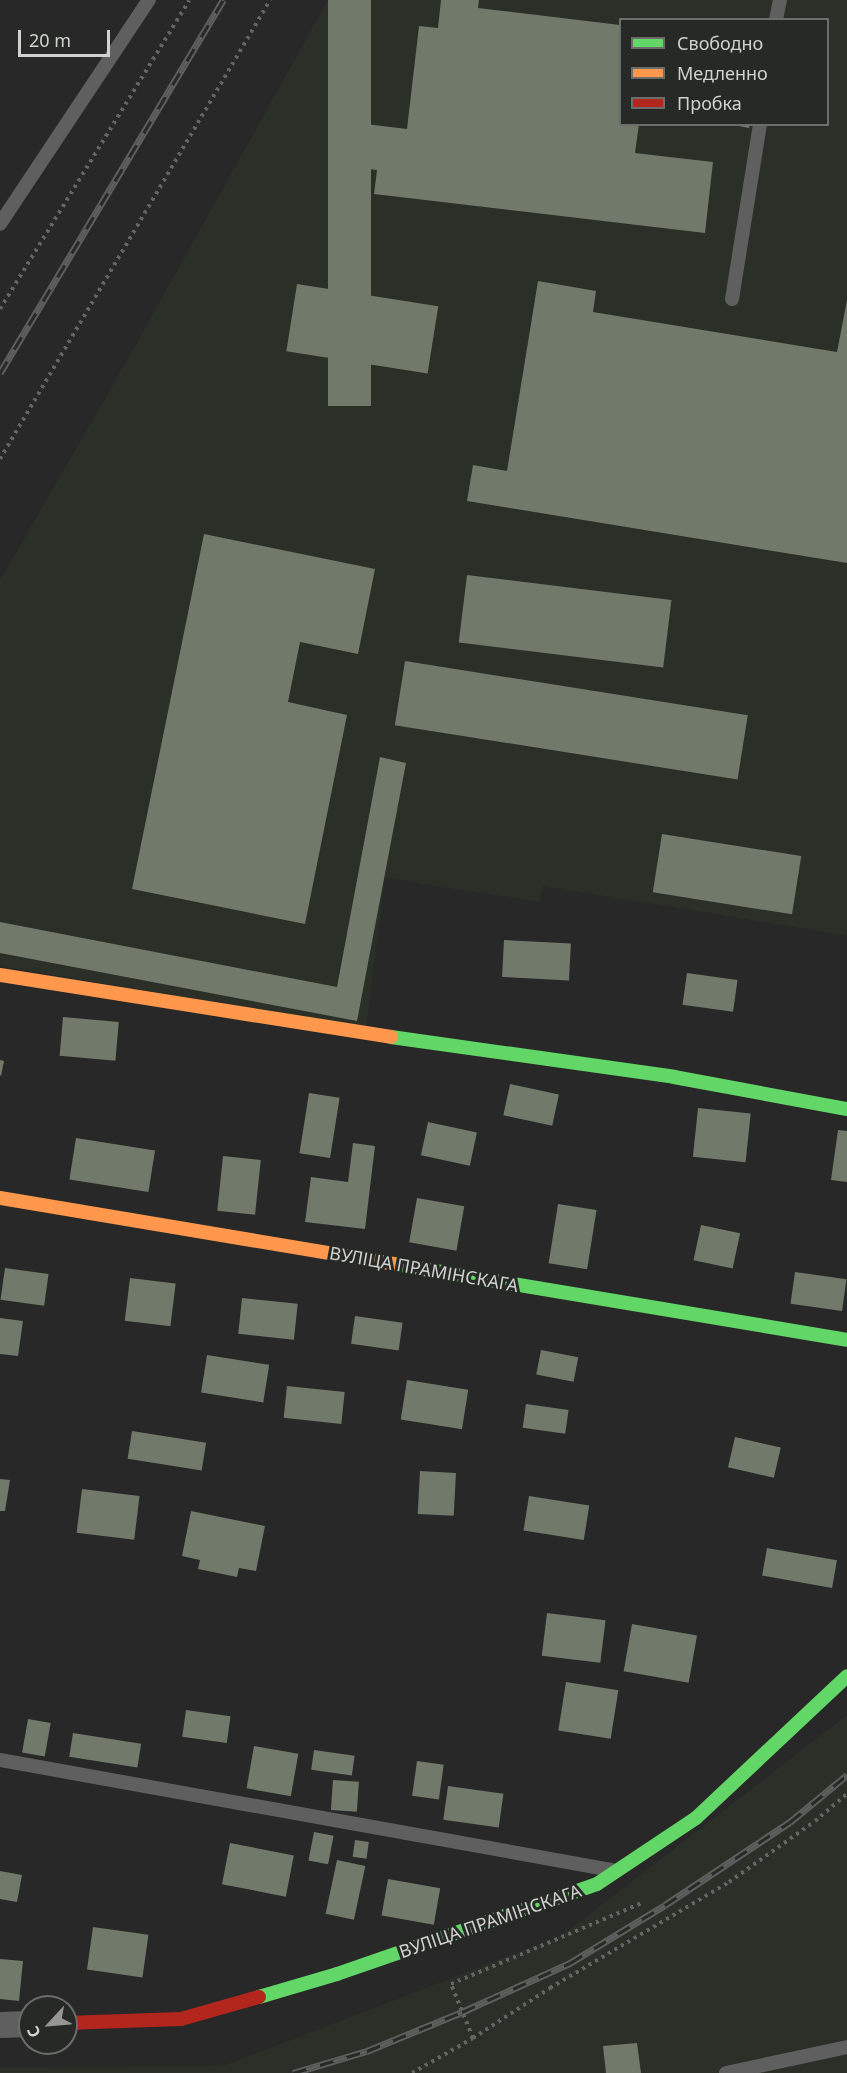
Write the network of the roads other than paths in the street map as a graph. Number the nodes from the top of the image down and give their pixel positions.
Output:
1 (149, 0) edge
2 (780, 0) edge
3 (777, 18) edge
4 (760, 126) edge
5 (0, 224) edge
6 (732, 299) dead end
7 (0, 975) edge
8 (847, 1109) edge
9 (0, 1198) edge
10 (847, 1340) edge
11 (847, 1676) edge
12 (0, 1760) edge
13 (617, 1870) junction
14 (78, 2023) edge
15 (18, 2024) edge
16 (0, 2025) edge
17 (847, 2047) edge
18 (726, 2073) edge

1 - 5 lane
2 - 3 lane
4 - 6 lane
7 - 8 street
9 - 10 street, ВУЛІЦА ПРАМІНСКАГА
11 - 13 street, ВУЛІЦА ПРАМІНСКАГА
12 - 13 lane
13 - 14 street, ВУЛІЦА ПРАМІНСКАГА
15 - 16 street
17 - 18 lane

